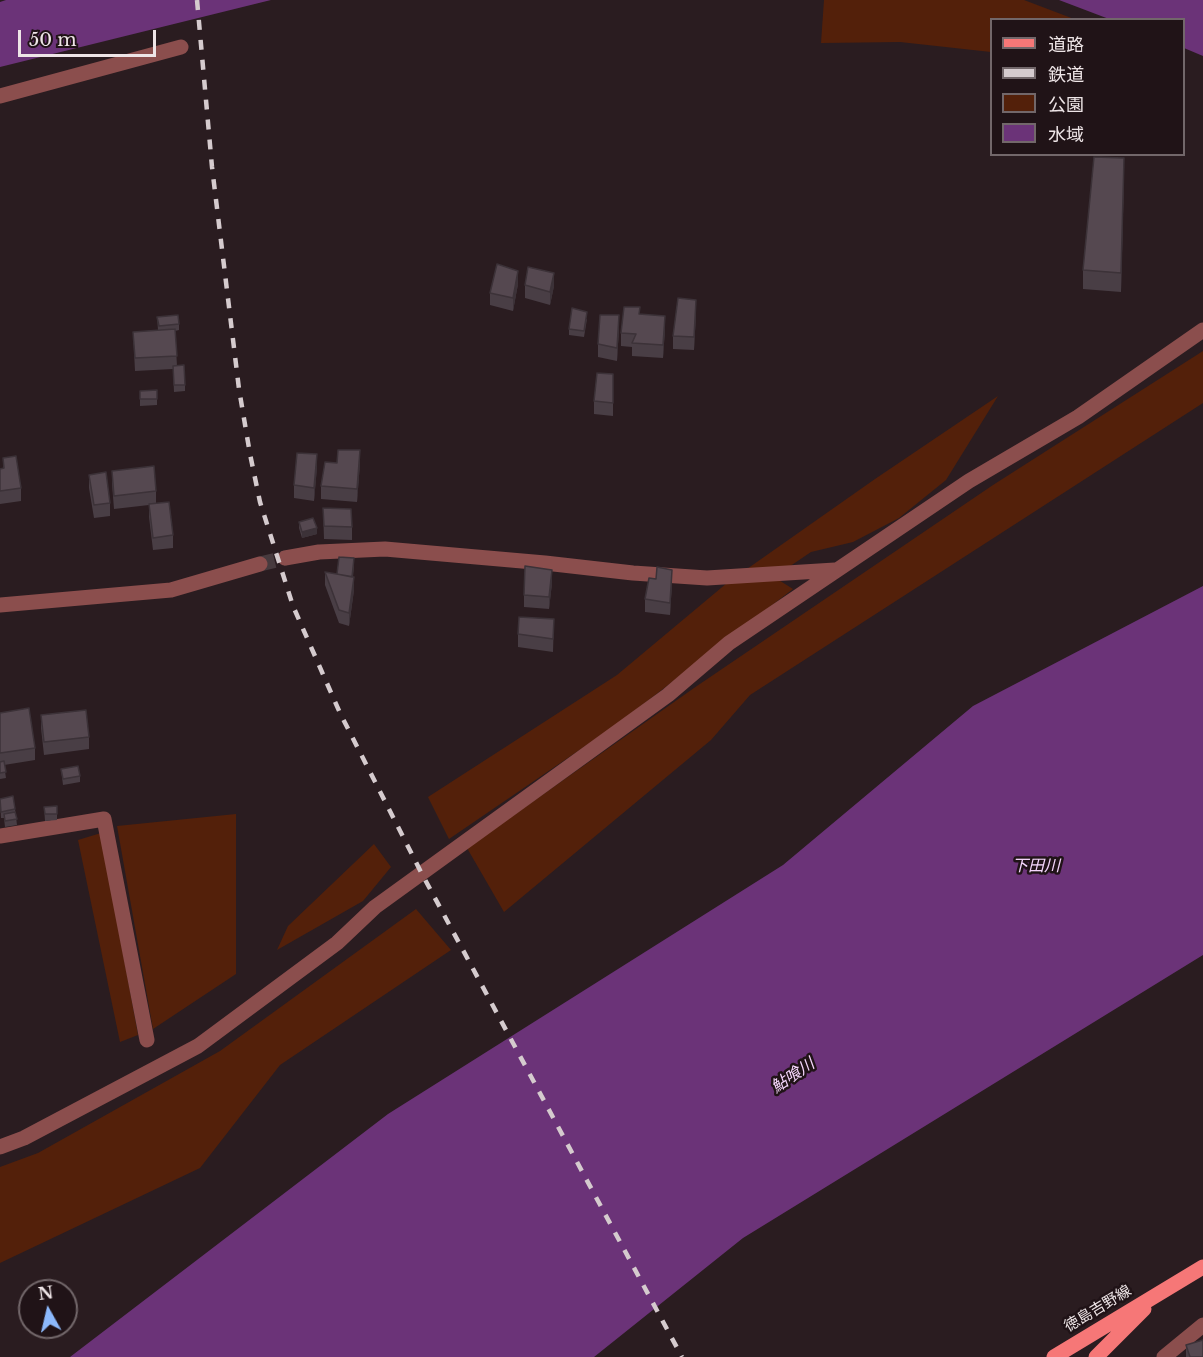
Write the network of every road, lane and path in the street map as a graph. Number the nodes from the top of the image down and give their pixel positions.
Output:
1 (181, 47) dead end
2 (0, 96) edge
3 (1203, 330) edge
4 (285, 558) tunnel mouth
5 (260, 564) tunnel mouth
6 (837, 570) junction
7 (0, 605) edge
8 (0, 836) edge
9 (147, 1040) dead end
10 (0, 1147) edge
11 (1203, 1267) edge
12 (1161, 1292) junction
13 (1203, 1325) edge
14 (1054, 1357) edge
15 (1096, 1357) edge
16 (1164, 1357) edge

1 - 2 street
3 - 6 street
4 - 6 street
5 - 7 street
6 - 10 street
8 - 9 street
11 - 12 main road, 徳島吉野線
12 - 14 main road, 徳島吉野線
12 - 15 main road, 徳島吉野線
13 - 16 street

